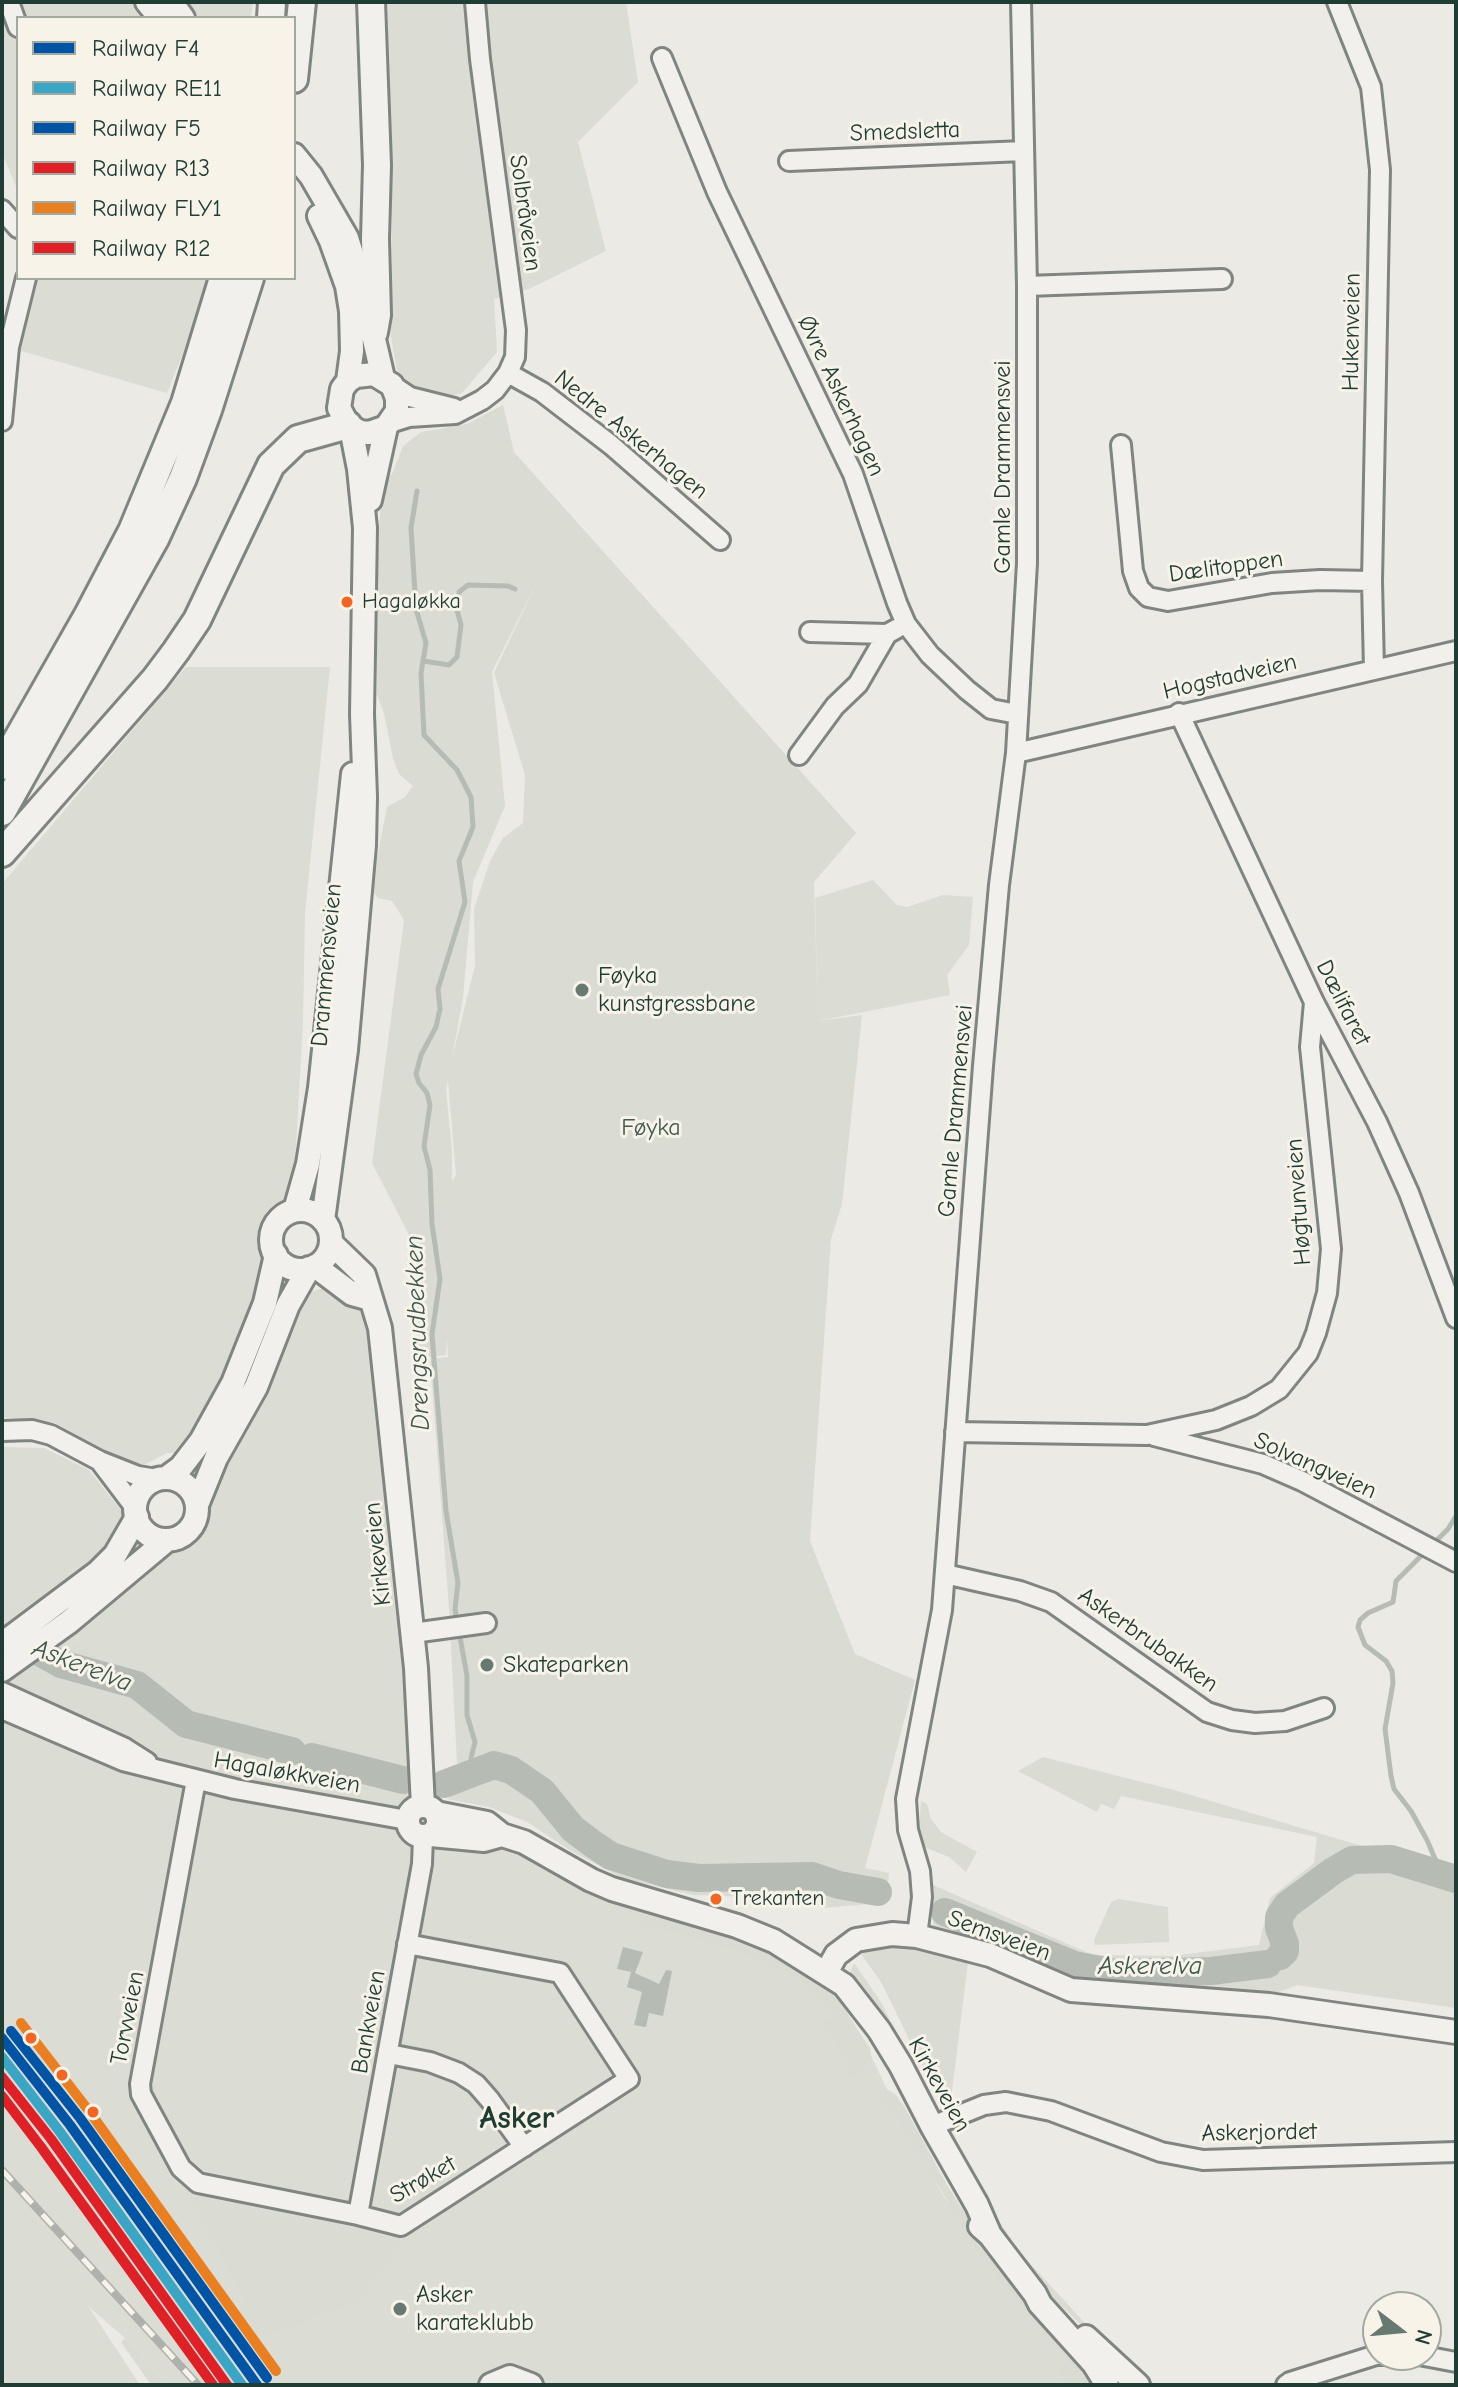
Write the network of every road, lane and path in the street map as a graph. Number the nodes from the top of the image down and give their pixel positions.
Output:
1 (9, 2) edge
2 (302, 2) edge
3 (371, 2) edge
4 (475, 2) edge
5 (1021, 2) edge
6 (1337, 2) edge
7 (16, 21) edge
8 (662, 58) dead end
9 (296, 60) edge
10 (1023, 151) junction
11 (296, 158) edge
12 (789, 161) dead end
13 (296, 182) edge
14 (2, 210) edge
15 (16, 226) edge
16 (1222, 279) dead end
17 (25, 280) edge
18 (222, 280) edge
19 (249, 280) edge
20 (1027, 286) junction
21 (374, 332) junction
22 (6, 350) edge
23 (508, 373) junction
24 (348, 381) junction
25 (387, 382) junction
26 (465, 409) junction
27 (2, 421) edge
28 (388, 425) junction
29 (342, 428) junction
30 (1121, 445) dead end
31 (365, 528) junction
32 (720, 540) dead end
33 (1372, 581) junction
34 (906, 624) junction
35 (810, 632) dead end
36 (887, 634) junction
37 (1456, 651) edge
38 (1374, 670) junction
39 (1179, 713) junction
40 (362, 714) junction
41 (1017, 714) junction
42 (1016, 753) junction
43 (799, 755) dead end
44 (2, 766) edge
45 (2, 812) edge
46 (2, 853) edge
47 (1314, 1002) junction
48 (295, 1210) junction
49 (323, 1220) junction
50 (331, 1243) junction
51 (276, 1255) junction
52 (312, 1267) junction
53 (370, 1299) junction
54 (1456, 1318) edge
55 (2, 1431) edge
56 (955, 1432) junction
57 (1147, 1435) junction
58 (100, 1461) junction
59 (161, 1478) junction
60 (197, 1505) junction
61 (136, 1513) junction
62 (167, 1540) junction
63 (1456, 1562) edge
64 (945, 1574) junction
65 (479, 1624) dead end
66 (413, 1633) junction
67 (2, 1644) edge
68 (2, 1670) edge
69 (2, 1692) edge
70 (1324, 1708) dead end
71 (2, 1709) edge
72 (160, 1770) junction
73 (196, 1780) junction
74 (424, 1822) junction
75 (917, 1936) junction
76 (407, 1944) junction
77 (826, 1973) junction
78 (1456, 2032) edge
79 (389, 2054) junction
80 (932, 2126) junction
81 (524, 2147) junction
82 (1456, 2152) edge
83 (358, 2215) junction
84 (990, 2235) junction
85 (1035, 2294) junction
86 (1456, 2362) edge
87 (491, 2385) edge
88 (531, 2385) edge
89 (1107, 2385) edge
90 (1138, 2385) edge
91 (1286, 2385) edge

1 - 7 street
2 - 9 highway
3 - 21 highway
4 - 23 street, Solbråveien
5 - 10 street, Gamle Drammensvei
6 - 33 street, Hukenveien
8 - 34 street, Øvre Askerhagen
10 - 12 street, Smedsletta
10 - 20 street, Gamle Drammensvei
11 - 21 main road
13 - 24 main road
14 - 15 street
16 - 20 street
17 - 22 street
18 - 44 highway
19 - 45 highway
20 - 41 street, Gamle Drammensvei
21 - 25 main road
22 - 27 street
23 - 26 street
23 - 32 street, Nedre Askerhagen
24 - 25 main road
24 - 29 main road
25 - 26 street
25 - 28 main road
26 - 28 street
28 - 29 main road
28 - 31 main road, Drammensveien
29 - 31 main road, Drammensveien
29 - 46 highway
30 - 33 street, Dælitoppen
31 - 40 main road, Drammensveien
33 - 38 street, Hukenveien
34 - 36 street
34 - 41 street, Øvre Askerhagen
35 - 36 street
36 - 43 street
37 - 38 street, Hogstadveien
38 - 39 street, Hogstadveien
39 - 42 street, Hogstadveien
39 - 47 street, Dælifaret
40 - 48 main road, Drammensveien
40 - 49 main road, Drammensveien
41 - 42 street, Gamle Drammensvei
42 - 56 street, Gamle Drammensvei
47 - 54 street, Dælifaret
47 - 57 street, Høgtunveien
48 - 49 main road
48 - 51 main road
49 - 50 main road
50 - 52 main road
50 - 53 main road, Kirkeveien
51 - 52 main road
51 - 59 main road
52 - 53 main road
52 - 60 main road
53 - 66 main road, Kirkeveien
55 - 58 street
56 - 57 street, Høgtunveien
56 - 64 street, Gamle Drammensvei
57 - 63 street, Solvangveien
58 - 59 street
58 - 61 street
59 - 60 main road
59 - 61 main road
60 - 62 main road
61 - 62 main road
61 - 67 main road
62 - 68 main road
64 - 70 street, Askerbrubakken
64 - 75 street, Gamle Drammensvei
65 - 66 street
66 - 74 main road, Kirkeveien
69 - 72 street, Hagaløkkveien
71 - 72 street, Hagaløkkveien
72 - 73 street, Hagaløkkveien
73 - 74 street, Hagaløkkveien
73 - 83 street, Torvveien
74 - 76 street, Bankveien
74 - 77 main road, Kirkeveien
75 - 77 main road, Semsveien
75 - 78 main road, Semsveien
76 - 79 street, Bankveien
76 - 81 street, Strøket
77 - 80 main road, Kirkeveien
77 - 84 main road, Kirkeveien
79 - 81 street
79 - 83 street, Bankveien
80 - 82 street, Askerjordet
80 - 84 main road, Kirkeveien
81 - 83 street, Strøket
84 - 85 main road, Kirkeveien
85 - 89 main road, Kirkeveien
85 - 90 main road, Kirkeveien
86 - 91 street
87 - 88 main road

